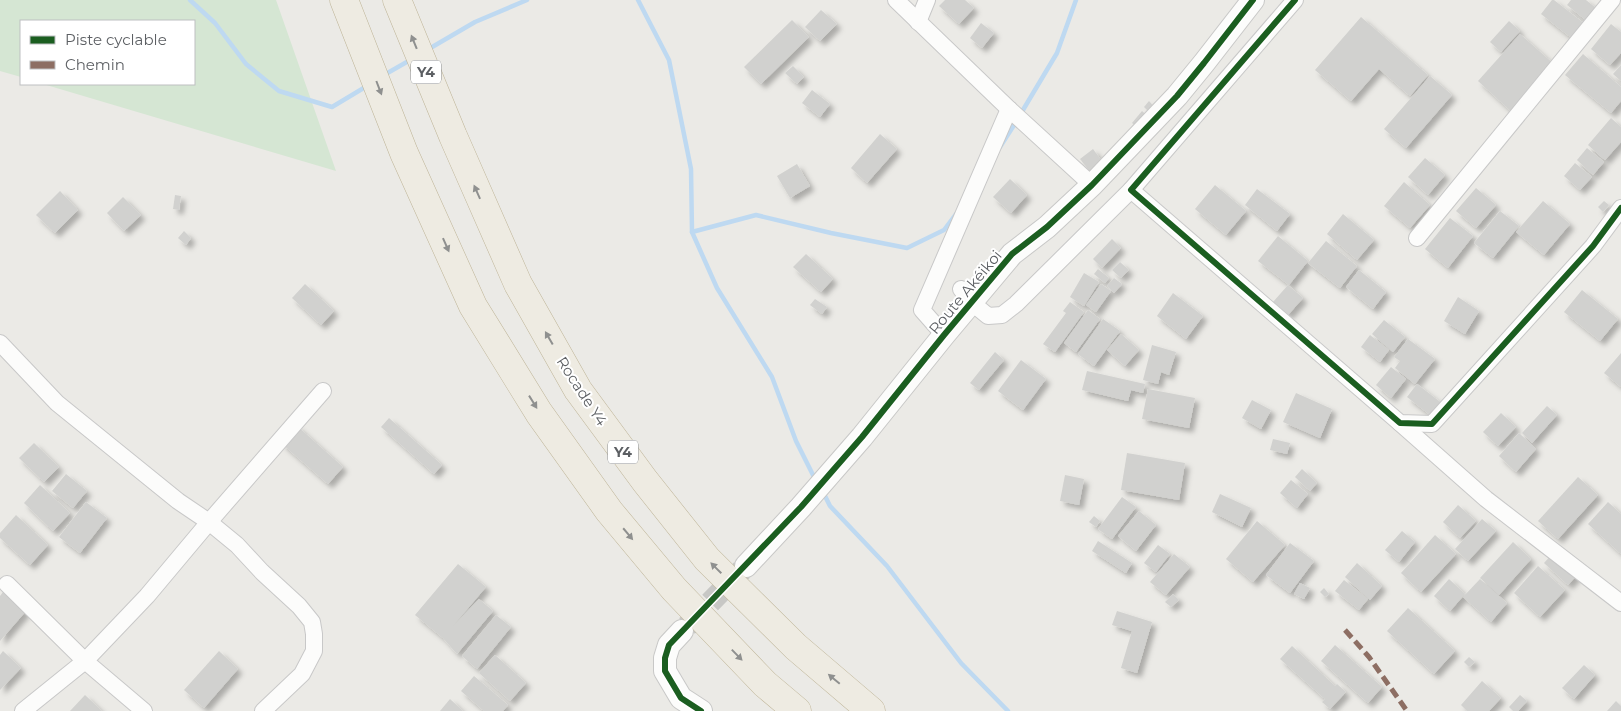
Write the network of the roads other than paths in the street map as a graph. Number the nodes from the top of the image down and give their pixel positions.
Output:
1 (344, 0) edge
2 (896, 0) edge
3 (927, 0) edge
4 (1253, 0) edge
5 (1295, 0) edge
6 (1612, 0) edge
7 (398, 4) edge
8 (918, 22) junction
9 (1009, 109) junction
10 (1092, 185) junction
11 (1131, 190) junction
12 (1621, 208) edge
13 (1417, 238) dead end
14 (966, 295) junction
15 (944, 335) junction
16 (0, 343) edge
17 (323, 391) dead end
18 (1400, 423) junction
19 (209, 522) junction
20 (746, 566) tunnel mouth
21 (7, 584) dead end
22 (1621, 603) edge
23 (682, 631) tunnel mouth
24 (85, 661) junction
25 (23, 711) edge
26 (144, 711) edge
27 (263, 711) edge
28 (701, 711) edge
29 (797, 711) edge
30 (871, 711) edge

1 -> 29 highway
2 - 8 street
3 - 8 street
4 - 10 street, Route Akéikoi
5 - 11 street
6 - 13 street
30 -> 7 highway, Rocade Y4 / Y4
8 - 9 street
9 - 10 street
9 - 15 street
10 - 14 street, Route Akéikoi
11 - 14 street
11 - 18 street
12 - 18 street
14 - 15 street, Route Akéikoi
15 - 20 street, Route Akéikoi
16 - 19 street
17 - 19 street
18 - 22 street
19 - 24 street
19 - 27 street
21 - 24 street
23 - 28 street
24 - 25 street
24 - 26 street

